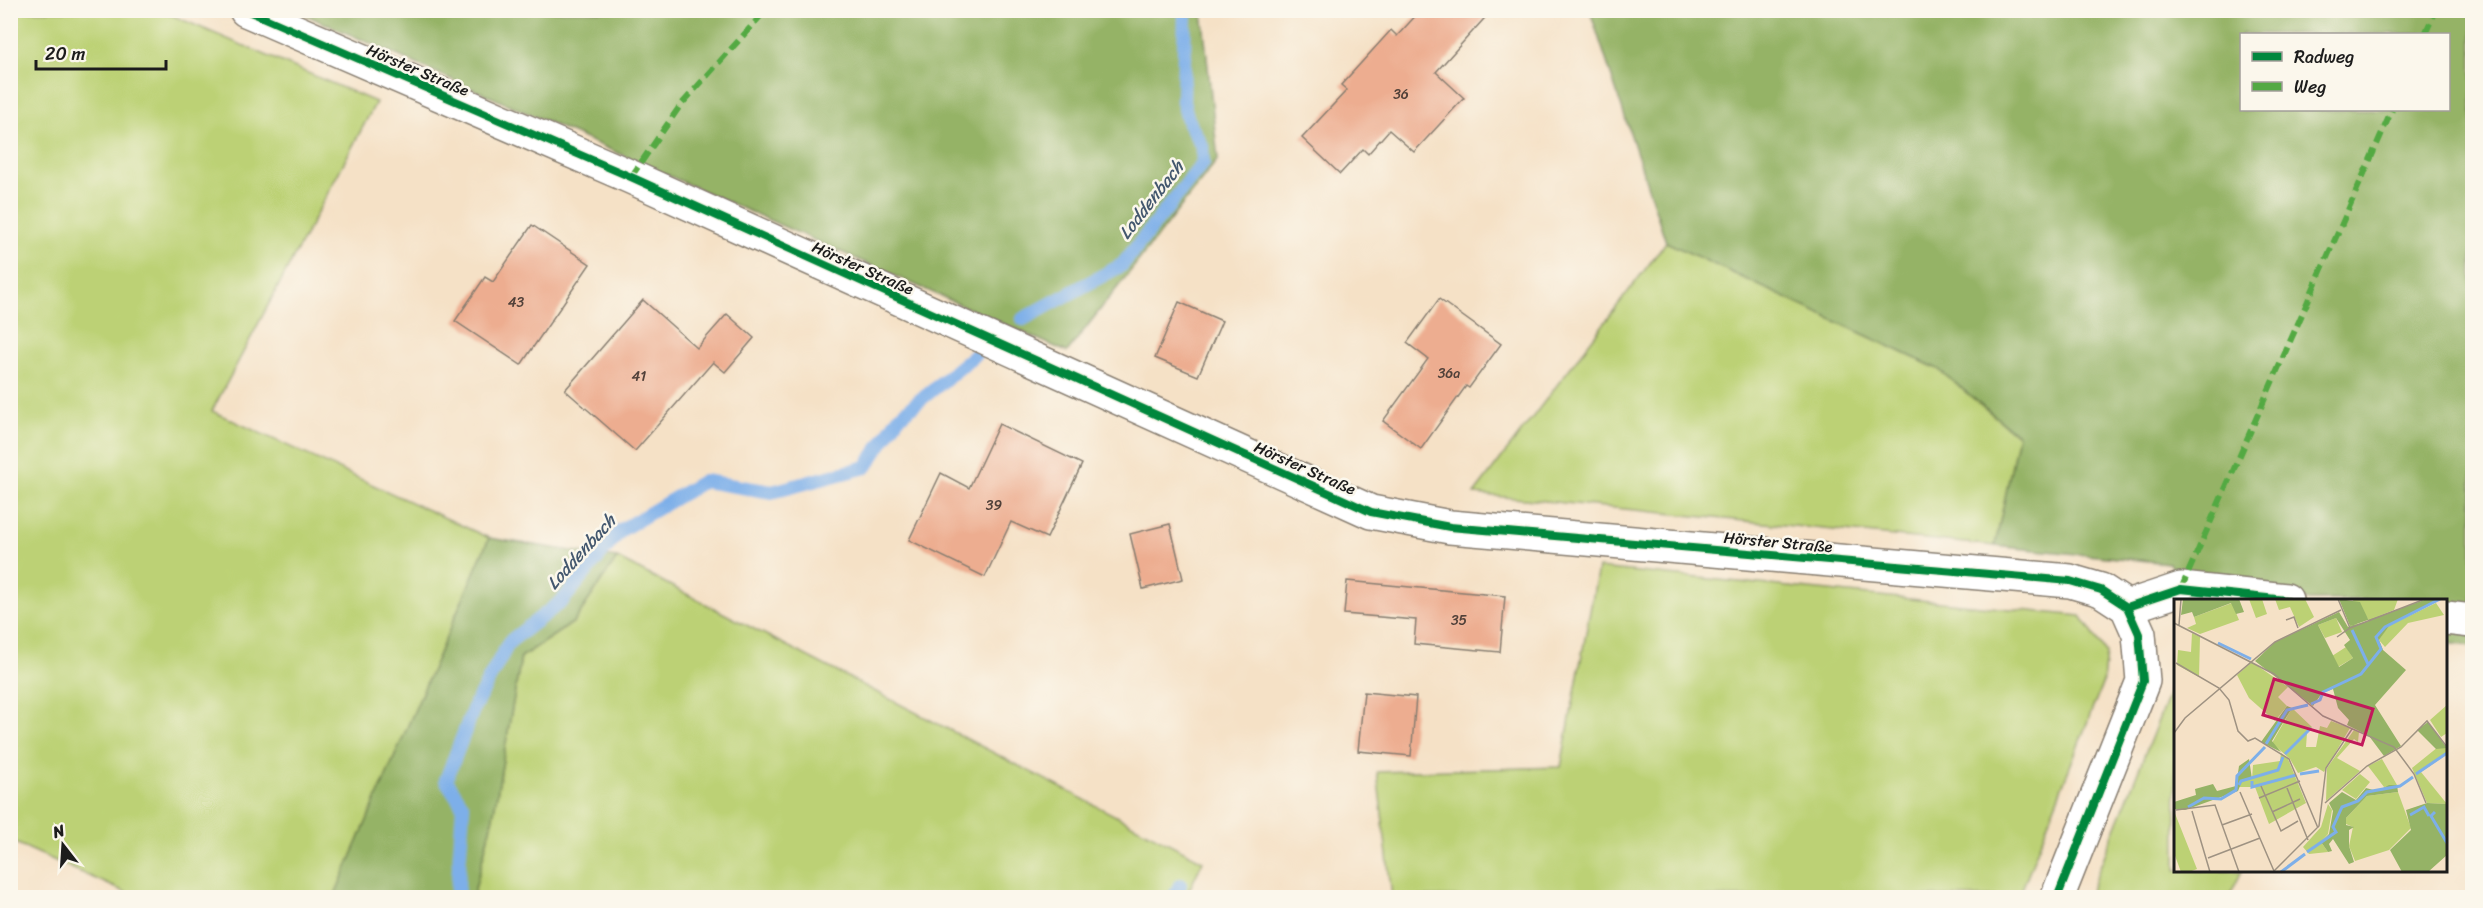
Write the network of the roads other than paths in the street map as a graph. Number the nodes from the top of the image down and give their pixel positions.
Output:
1 (246, 10) edge
2 (2276, 599) edge
3 (2127, 607) junction
4 (2447, 618) edge
5 (2472, 621) edge
6 (2057, 897) edge

1 - 3 street, Hörster Straße
2 - 3 street
3 - 6 street
4 - 5 street

